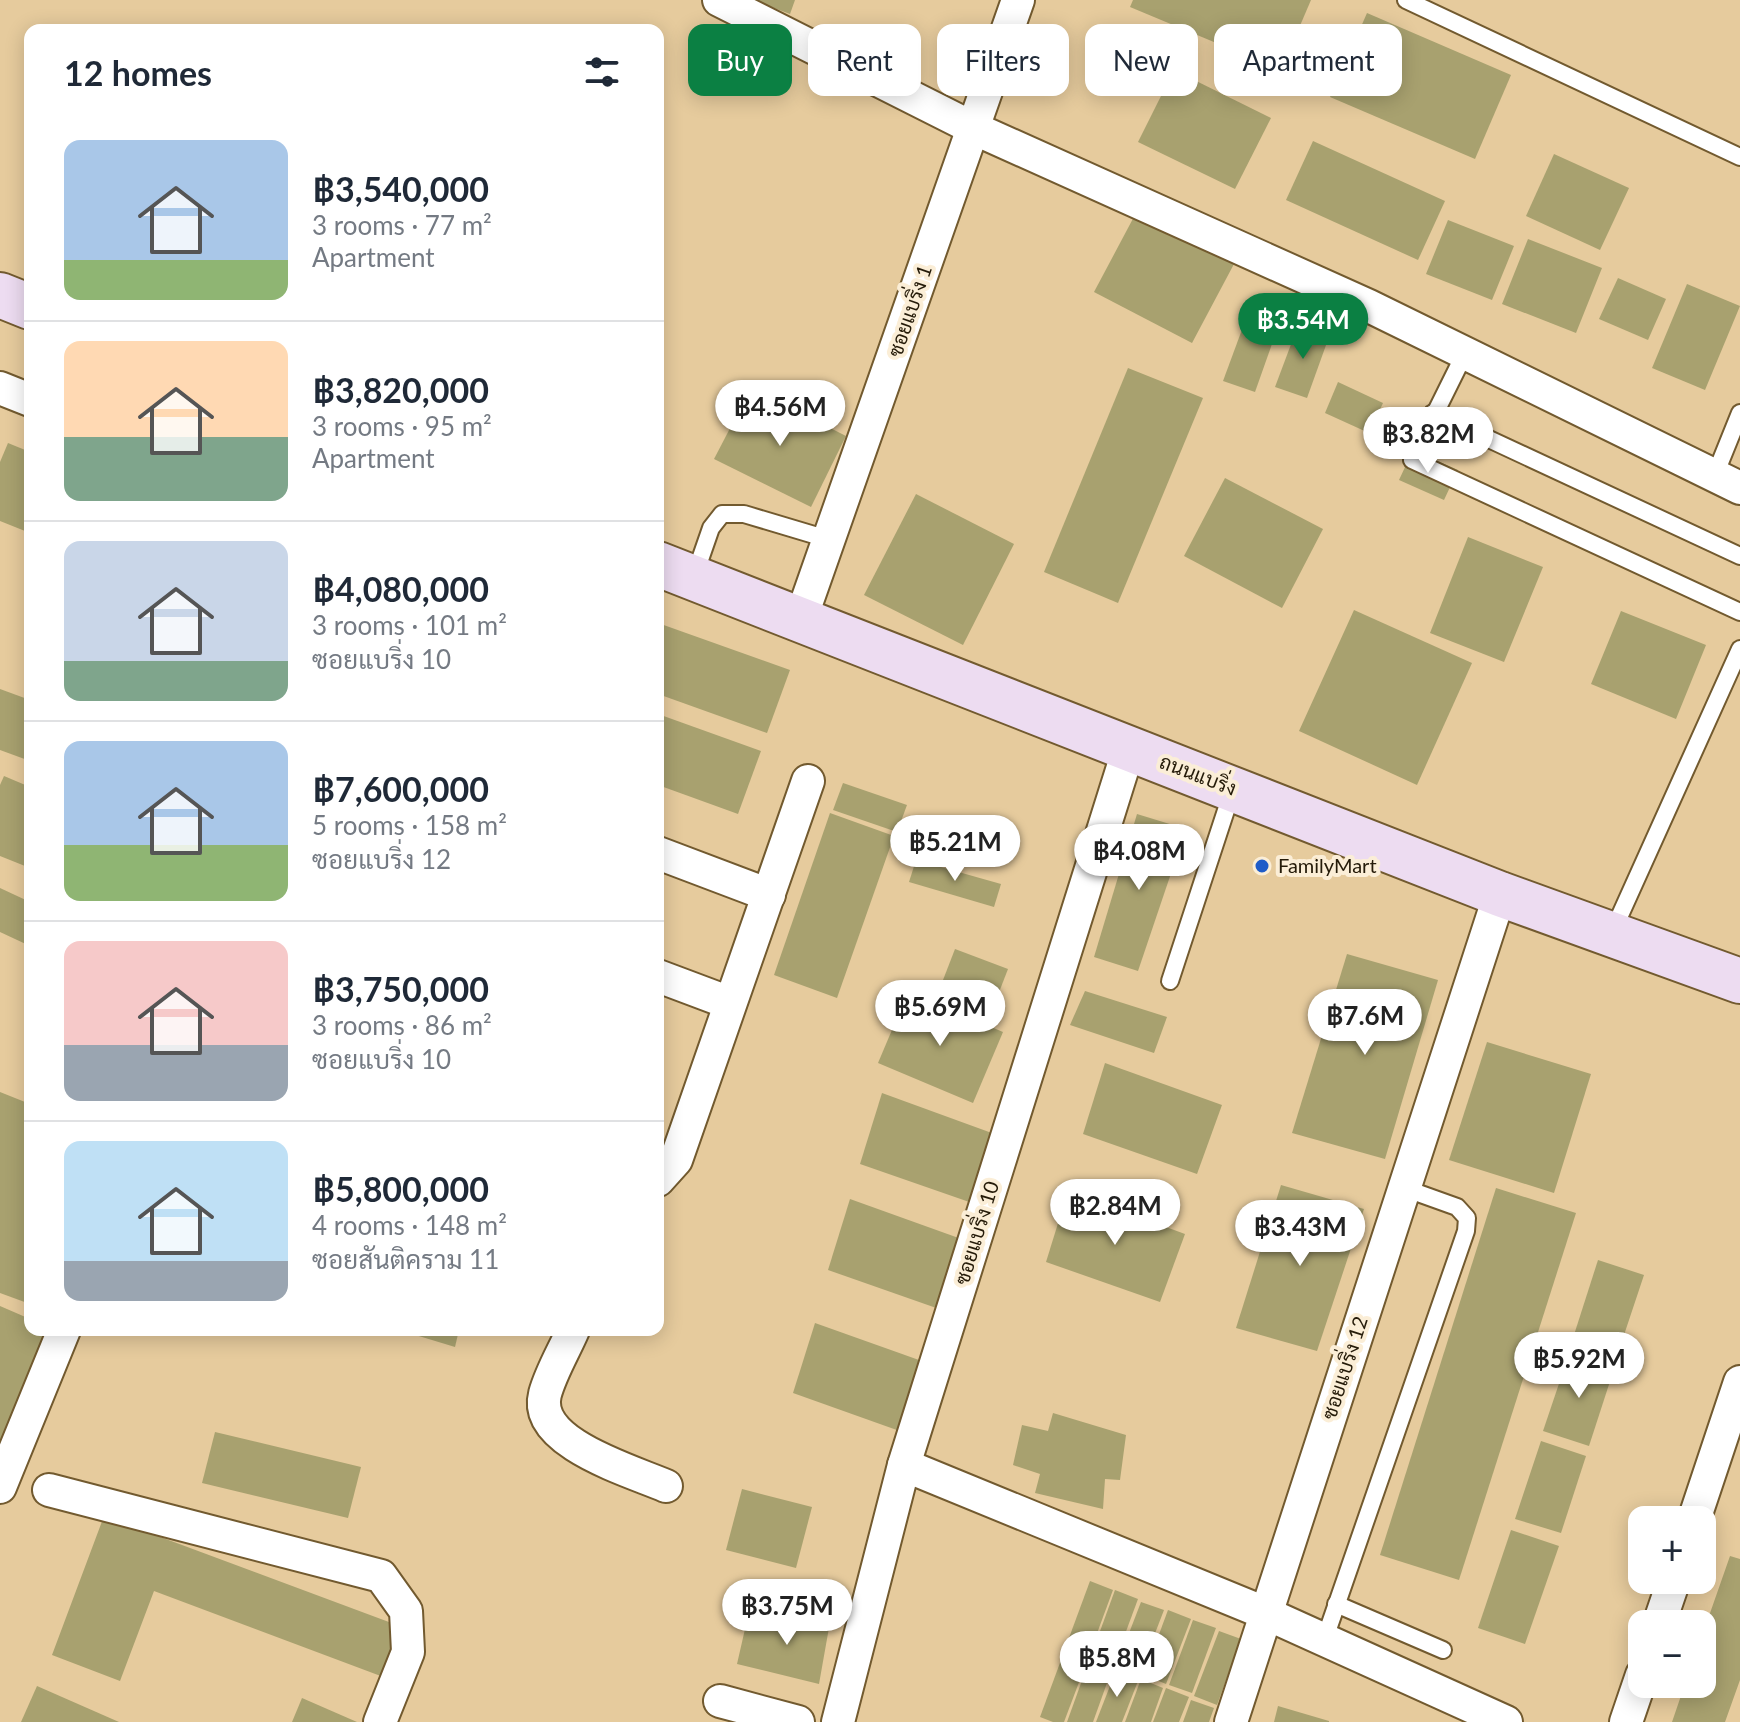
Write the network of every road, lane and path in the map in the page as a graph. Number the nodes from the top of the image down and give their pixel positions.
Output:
1 (719, 0) edge
2 (1018, 0) edge
3 (1406, 0) edge
4 (973, 128) junction
5 (1740, 157) edge
6 (0, 295) edge
7 (24, 305) edge
8 (1465, 353) junction
9 (0, 388) edge
10 (24, 398) edge
11 (1433, 413) junction
12 (1738, 422) edge
13 (1727, 481) edge
14 (831, 540) junction
15 (1740, 556) edge
16 (676, 571) edge
17 (1740, 612) edge
18 (800, 621) junction
19 (1739, 657) edge
20 (1129, 748) junction
21 (808, 781) dead end
22 (1233, 789) junction
23 (664, 855) edge
24 (1500, 894) junction
25 (769, 895) junction
26 (1611, 934) junction
27 (664, 978) edge
28 (1170, 981) dead end
29 (1740, 981) edge
30 (730, 1003) junction
31 (664, 1173) edge
32 (1404, 1188) junction
33 (62, 1336) edge
34 (570, 1336) edge
35 (1740, 1382) edge
36 (904, 1465) junction
37 (666, 1486) dead end
38 (0, 1487) edge
39 (49, 1490) dead end
40 (1699, 1506) edge
41 (1336, 1604) junction
42 (1265, 1613) junction
43 (1324, 1641) junction
44 (1443, 1650) dead end
45 (1634, 1698) edge
46 (720, 1701) dead end
47 (380, 1722) edge
48 (798, 1722) edge
49 (838, 1722) edge
50 (1231, 1722) edge
51 (1506, 1722) edge
52 (1626, 1722) edge

1 - 4 street
2 - 4 street, ซอยแบริ่ง 1
3 - 5 lane
4 - 8 street
4 - 14 street, ซอยแบริ่ง 1
6 - 7 main road
8 - 11 lane
8 - 13 street
9 - 10 street
11 - 15 lane
11 - 17 lane
12 - 13 lane
14 - 16 lane
14 - 18 street, ซอยแบริ่ง 1
16 - 18 main road, ถนนแบริ่ง
18 - 20 main road, ถนนแบริ่ง
19 - 26 lane
20 - 22 main road, ถนนแบริ่ง
20 - 36 street, ซอยแบริ่ง 10
21 - 25 street
22 - 24 main road, ถนนแบริ่ง
22 - 28 lane
23 - 25 street
24 - 26 main road, ถนนแบริ่ง
24 - 32 street, ซอยแบริ่ง 12
25 - 30 street
26 - 29 main road, ถนนแบริ่ง
27 - 30 street
30 - 31 street
32 - 41 lane
32 - 42 street, ซอยแบริ่ง 12
33 - 38 street
34 - 37 street
35 - 40 street
36 - 42 street
36 - 49 street, ซอยแบริ่ง 10
39 - 47 street
41 - 43 lane
41 - 44 lane
42 - 43 street
42 - 50 street, ซอยแบริ่ง 12
43 - 51 street
45 - 52 street
46 - 48 street

